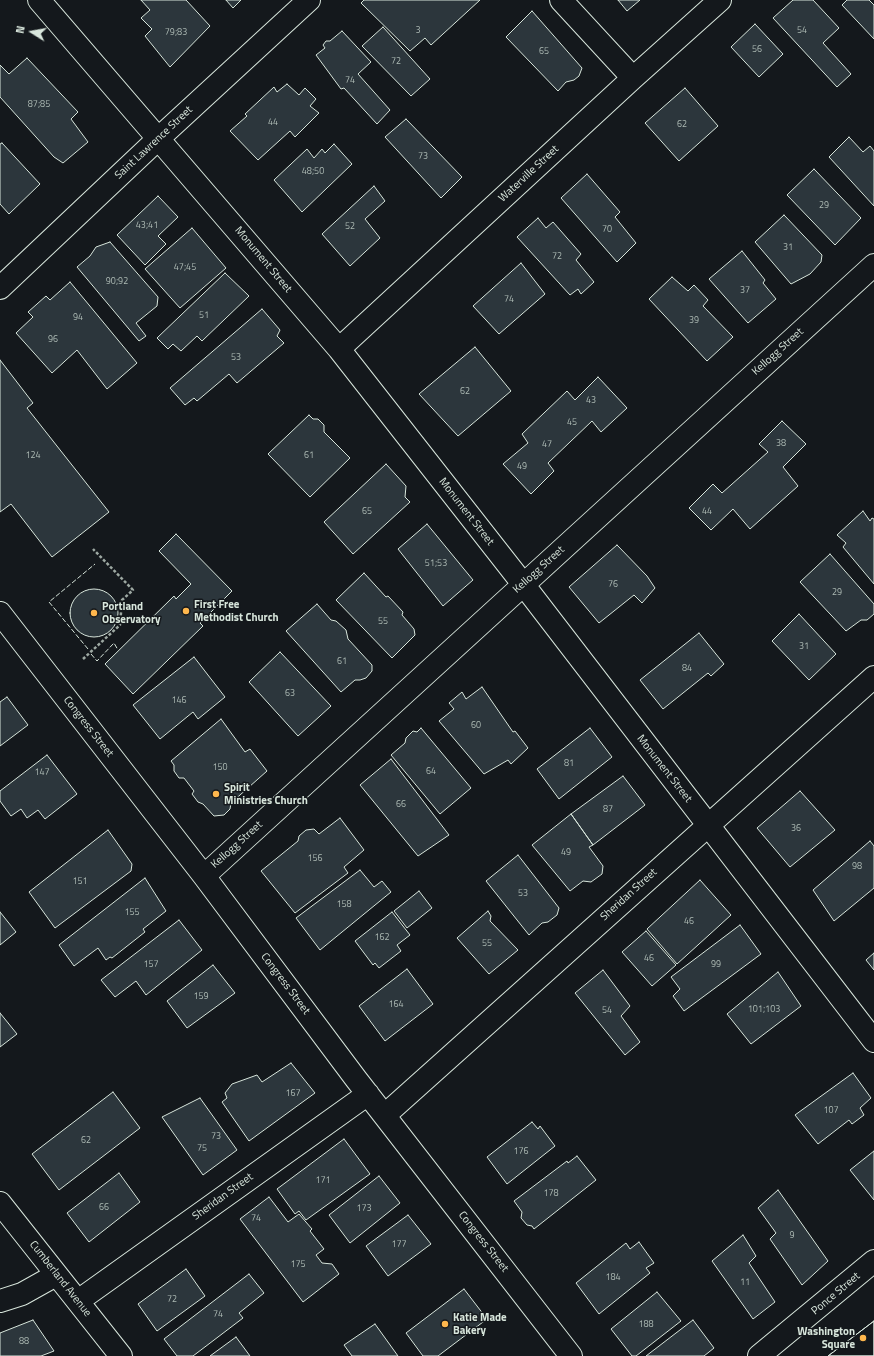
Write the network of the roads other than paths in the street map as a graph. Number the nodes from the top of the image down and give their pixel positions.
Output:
1 (39, 0) edge
2 (309, 0) edge
3 (561, 0) edge
4 (720, 0) edge
5 (633, 78) junction
6 (158, 138) junction
7 (874, 265) edge
8 (0, 288) edge
9 (339, 349) junction
10 (523, 584) junction
11 (0, 613) edge
12 (874, 677) edge
13 (708, 825) junction
14 (204, 876) junction
15 (874, 1041) edge
16 (368, 1094) junction
17 (385, 1115) junction
18 (0, 1202) edge
19 (874, 1261) edge
20 (56, 1275) junction
21 (0, 1301) edge
22 (78, 1301) junction
23 (120, 1356) edge
24 (571, 1356) edge
25 (759, 1356) edge

1 - 6 street, Monument Street
2 - 6 street, Saint Lawrence Street
3 - 5 street
4 - 5 street, Waterville Street
5 - 9 street, Waterville Street
6 - 8 street, Saint Lawrence Street
6 - 9 street, Monument Street
7 - 10 street, Kellogg Street
9 - 10 street, Monument Street
10 - 13 street, Monument Street
10 - 14 street, Kellogg Street
11 - 14 street, Congress Street
12 - 13 street, Sheridan Street
13 - 15 street, Monument Street
13 - 17 street, Sheridan Street
14 - 16 street, Congress Street
16 - 17 street, Congress Street
16 - 22 street, Sheridan Street
17 - 24 street, Congress Street
18 - 20 street, Cumberland Avenue
19 - 25 street, Ponce Street
20 - 21 street
20 - 22 street, Cumberland Avenue
22 - 23 street, Cumberland Avenue

